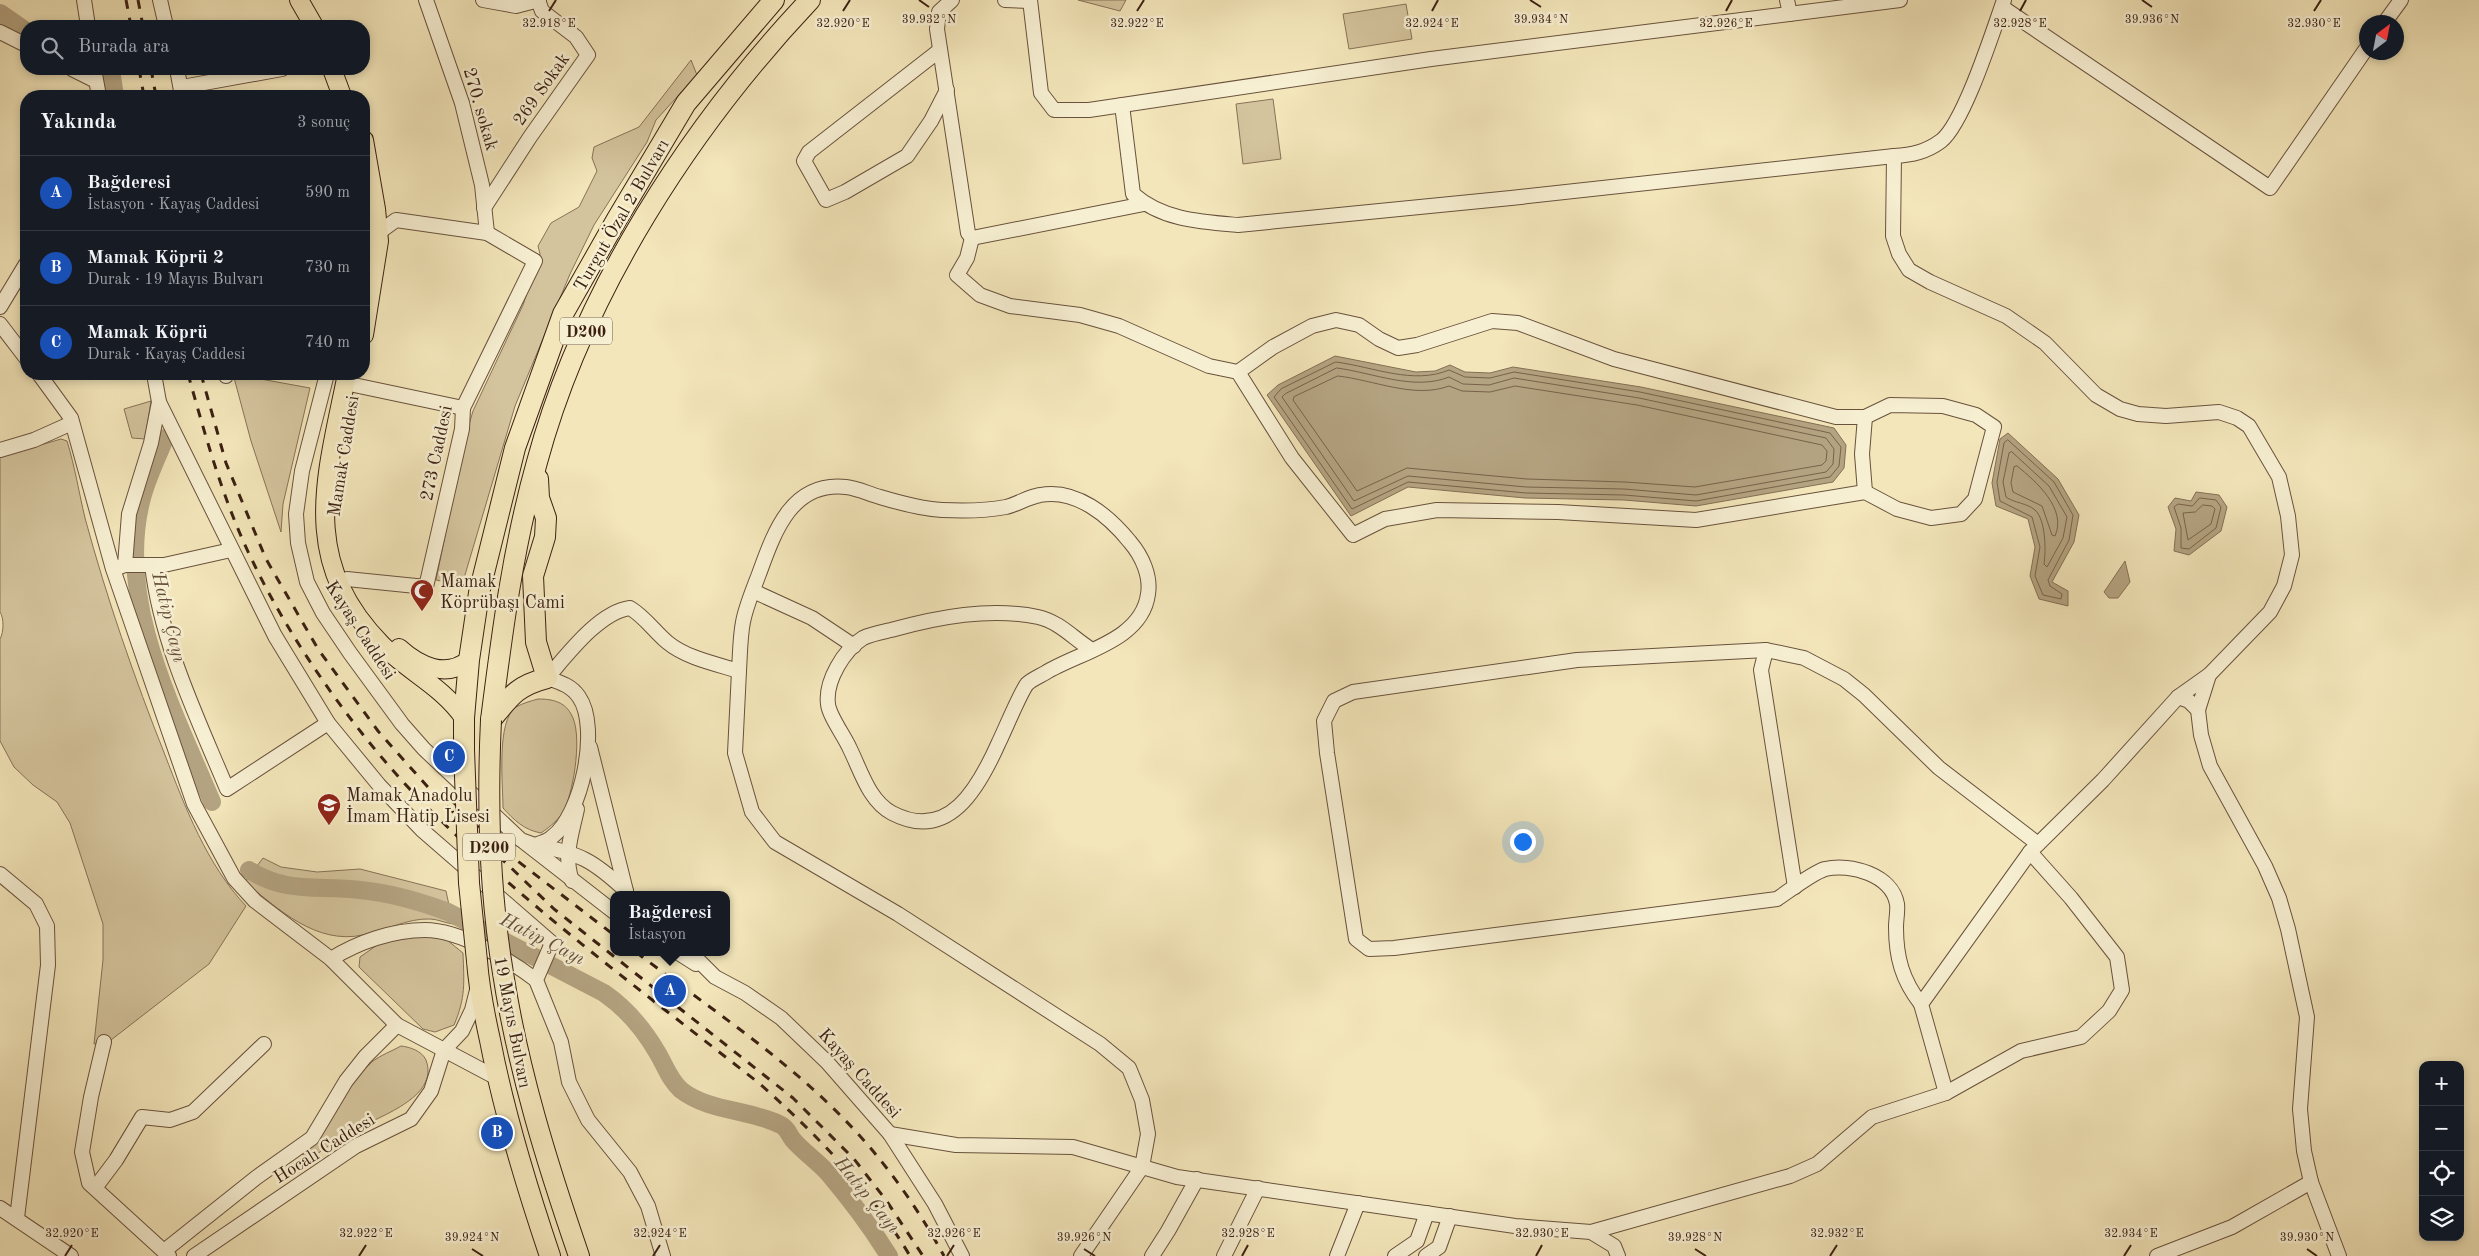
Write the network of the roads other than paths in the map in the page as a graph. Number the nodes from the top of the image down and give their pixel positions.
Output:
1 (84, 0) edge
2 (160, 0) edge
3 (299, 0) edge
4 (313, 0) edge
5 (426, 0) edge
6 (483, 0) edge
7 (539, 0) edge
8 (774, 0) edge
9 (810, 0) edge
10 (952, 0) edge
11 (1005, 0) edge
12 (1030, 0) edge
13 (1787, 0) edge
14 (1900, 0) edge
15 (2401, 0) edge
16 (2003, 3) edge
17 (1790, 14) junction
18 (2390, 15) edge
19 (87, 20) edge
20 (165, 20) edge
21 (311, 20) edge
22 (323, 20) edge
23 (0, 32) edge
24 (20, 42) edge
25 (940, 50) junction
26 (2359, 59) edge
27 (95, 75) edge
28 (178, 75) edge
29 (256, 75) edge
30 (334, 75) edge
31 (345, 75) edge
32 (98, 90) edge
33 (182, 90) edge
34 (191, 90) edge
35 (340, 90) edge
36 (350, 90) edge
37 (946, 90) junction
38 (1122, 105) junction
39 (1894, 156) junction
40 (1144, 204) junction
41 (484, 208) junction
42 (370, 210) edge
43 (370, 226) edge
44 (487, 232) junction
45 (372, 233) junction
46 (972, 238) junction
47 (370, 244) edge
48 (20, 274) edge
49 (0, 307) edge
50 (0, 324) edge
51 (20, 350) edge
52 (1238, 372) junction
53 (46, 380) edge
54 (155, 380) edge
55 (325, 380) edge
56 (351, 380) edge
57 (352, 380) edge
58 (363, 380) edge
59 (160, 402) junction
60 (463, 408) junction
61 (1865, 417) junction
62 (72, 423) junction
63 (0, 450) edge
64 (537, 462) junction
65 (1865, 492) junction
66 (231, 550) junction
67 (133, 566) junction
68 (347, 579) junction
69 (753, 591) junction
70 (854, 646) junction
71 (1092, 650) junction
72 (1766, 650) junction
73 (469, 660) junction
74 (739, 671) junction
75 (2209, 675) junction
76 (547, 678) junction
77 (2178, 697) junction
78 (2198, 710) junction
79 (464, 718) junction
80 (491, 720) junction
81 (328, 723) junction
82 (588, 739) junction
83 (464, 750) joint
84 (583, 781) junction
85 (521, 840) junction
86 (535, 845) junction
87 (2034, 848) junction
88 (568, 851) junction
89 (0, 874) edge
90 (572, 880) junction
91 (1795, 887) junction
92 (624, 891) edge
93 (626, 891) edge
94 (610, 909) edge
95 (683, 956) edge
96 (694, 956) edge
97 (331, 959) junction
98 (541, 968) junction
99 (715, 977) junction
100 (478, 983) junction
101 (1921, 1004) junction
102 (397, 1025) junction
103 (104, 1042) dead end
104 (264, 1044) dead end
105 (444, 1050) junction
106 (497, 1078) junction
107 (1946, 1093) junction
108 (890, 1134) junction
109 (1142, 1167) junction
110 (1197, 1180) junction
111 (2311, 1182) junction
112 (95, 1188) junction
113 (1258, 1188) junction
114 (558, 1195) junction
115 (1358, 1203) junction
116 (0, 1208) edge
117 (1427, 1213) junction
118 (1450, 1216) junction
119 (17, 1218) junction
120 (1591, 1232) junction
121 (167, 1254) edge
122 (71, 1256) edge
123 (194, 1256) edge
124 (550, 1256) edge
125 (579, 1256) edge
126 (588, 1256) edge
127 (663, 1256) edge
128 (962, 1256) edge
129 (1081, 1256) edge
130 (1152, 1256) edge
131 (1224, 1256) edge
132 (1337, 1256) edge
133 (1395, 1256) edge
134 (1426, 1256) edge
135 (1618, 1256) edge
136 (2157, 1256) edge
137 (2339, 1256) edge

1 - 19 street
2 - 20 street
3 - 21 main road
4 - 22 main road
5 - 41 street, 270. sokak
6 - 7 street
7 - 41 street, 269 Sokak
8 - 73 highway, Turgut Özal 2 Bulvarı / D200
9 - 64 highway, Turgut Özal 2 Bulvarı / D200
10 - 25 street
11 - 12 street
12 - 38 street
13 - 17 street
14 - 17 street
15 - 18 street
16 - 26 street
16 - 39 street
17 - 38 street
23 - 24 street
25 - 37 street
25 - 37 street
27 - 32 street
28 - 33 street
29 - 34 street
30 - 35 main road
31 - 36 main road
37 - 46 street
38 - 40 street
39 - 40 street
39 - 75 street
40 - 46 street
41 - 44 street, 270. sokak
42 - 45 main road
43 - 45 main road
44 - 45 street
44 - 60 street, 273 Caddesi
45 - 47 main road
46 - 52 street
48 - 49 street
50 - 51 street
52 - 61 street
52 - 65 street
53 - 62 street
54 - 59 street
55 - 85 street, Kayaş Caddesi
56 - 79 main road, Mamak Caddesi
57 - 68 main road, Mamak Caddesi
58 - 60 street
59 - 66 street
59 - 67 street
60 - 68 street, 273 Caddesi
61 - 65 street
61 - 65 street
62 - 63 street
62 - 67 street
64 - 76 highway
64 - 80 highway, Turgut Özal 2 Bulvarı / D200
66 - 67 street
66 - 81 street
67 - 81 street
67 - 97 street
68 - 73 main road, Mamak Caddesi
69 - 70 street
69 - 71 street
69 - 74 street
70 - 71 street
70 - 71 street
72 - 87 street
72 - 91 street
72 - 91 street
73 - 79 highway, Turgut Özal 2 Bulvarı / D200
74 - 76 street
74 - 109 street
75 - 77 street
75 - 78 street
76 - 80 highway
76 - 82 street, Kayaş Caddesi
77 - 78 street
77 - 87 street
78 - 111 street
79 - 83 highway, Turgut Özal 2 Bulvarı / D200
80 - 114 highway, 19 Mayıs Bulvarı / D200, bridge
81 - 98 street
82 - 84 street, Kayaş Caddesi
82 - 93 street, Kayaş Caddesi
83 - 100 highway, 19 Mayıs Bulvarı / D200, bridge
84 - 86 street, Kayaş Caddesi
84 - 88 street
85 - 86 street, Kayaş Caddesi
85 - 90 street
86 - 88 street, Kayaş Caddesi
87 - 101 street
87 - 107 street
88 - 90 street
88 - 92 street, Kayaş Caddesi
89 - 119 street
90 - 94 street
91 - 101 street
95 - 99 street
96 - 99 street, Kayaş Caddesi
97 - 98 street
97 - 102 street
98 - 127 street
99 - 108 street, Kayaş Caddesi
100 - 105 street
100 - 106 highway, 19 Mayıs Bulvarı / D200
101 - 107 street
102 - 105 street
102 - 121 street
103 - 112 street
104 - 112 street
105 - 106 street
105 - 123 street, Hocalı Caddesi
106 - 124 highway, 19 Mayıs Bulvarı / D200
107 - 120 street
108 - 109 street
108 - 128 street, Kayaş Caddesi
109 - 110 street
109 - 129 street
110 - 113 street
110 - 130 street
111 - 136 street
111 - 137 street
112 - 121 street
113 - 115 street
113 - 131 street
114 - 125 highway, 19 Mayıs Bulvarı / D200
114 - 126 street
115 - 117 street
115 - 132 street
116 - 119 street
117 - 118 street
117 - 133 street
118 - 120 street
118 - 134 street
119 - 122 street
120 - 135 street

